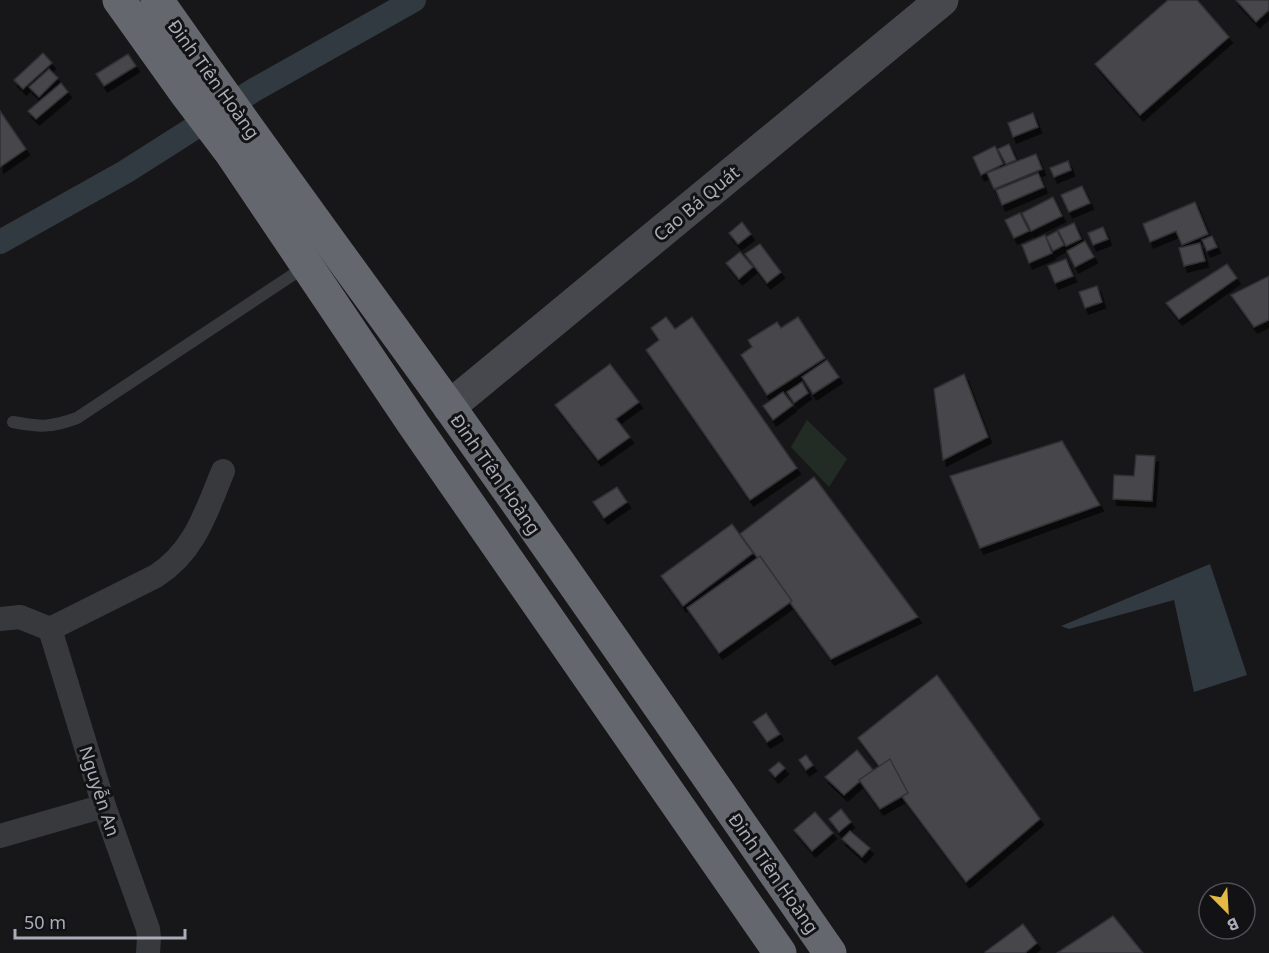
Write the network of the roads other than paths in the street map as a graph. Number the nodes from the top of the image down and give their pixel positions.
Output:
1 (119, 0) edge
2 (157, 0) edge
3 (942, 0) edge
4 (195, 80) junction
5 (243, 145) junction
6 (307, 265) junction
7 (449, 407) junction
8 (13, 422) dead end
9 (223, 471) dead end
10 (0, 619) edge
11 (50, 629) junction
12 (104, 806) junction
13 (0, 836) edge
14 (148, 953) edge
15 (780, 953) edge
16 (830, 953) edge

1 - 4 highway, Đinh Tiên Hoàng
2 - 4 highway, Đinh Tiên Hoàng
3 - 7 street, Cao Bá Quát
4 - 5 highway, Đinh Tiên Hoàng
5 - 6 highway, Đinh Tiên Hoàng
5 - 7 highway, Đinh Tiên Hoàng
6 - 8 lane
6 - 15 highway, Đinh Tiên Hoàng
7 - 16 highway, Đinh Tiên Hoàng
9 - 11 street
10 - 11 street
11 - 12 street, Nguyễn An
12 - 13 street
12 - 14 street, Nguyễn An

